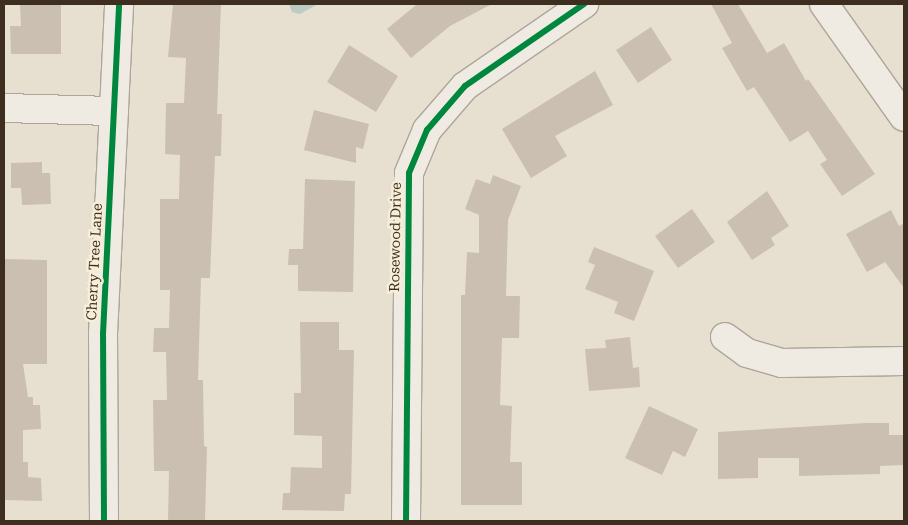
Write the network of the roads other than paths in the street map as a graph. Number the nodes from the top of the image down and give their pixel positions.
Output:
1 (119, 4) edge
2 (584, 4) edge
3 (824, 4) edge
4 (4, 108) edge
5 (114, 111) junction
6 (904, 117) edge
7 (725, 337) dead end
8 (904, 361) edge
9 (104, 521) edge
10 (406, 521) edge

1 - 5 street, Cherry Tree Lane
2 - 10 street, Rosewood Drive
3 - 6 street
4 - 5 street
5 - 9 street, Cherry Tree Lane
7 - 8 street

